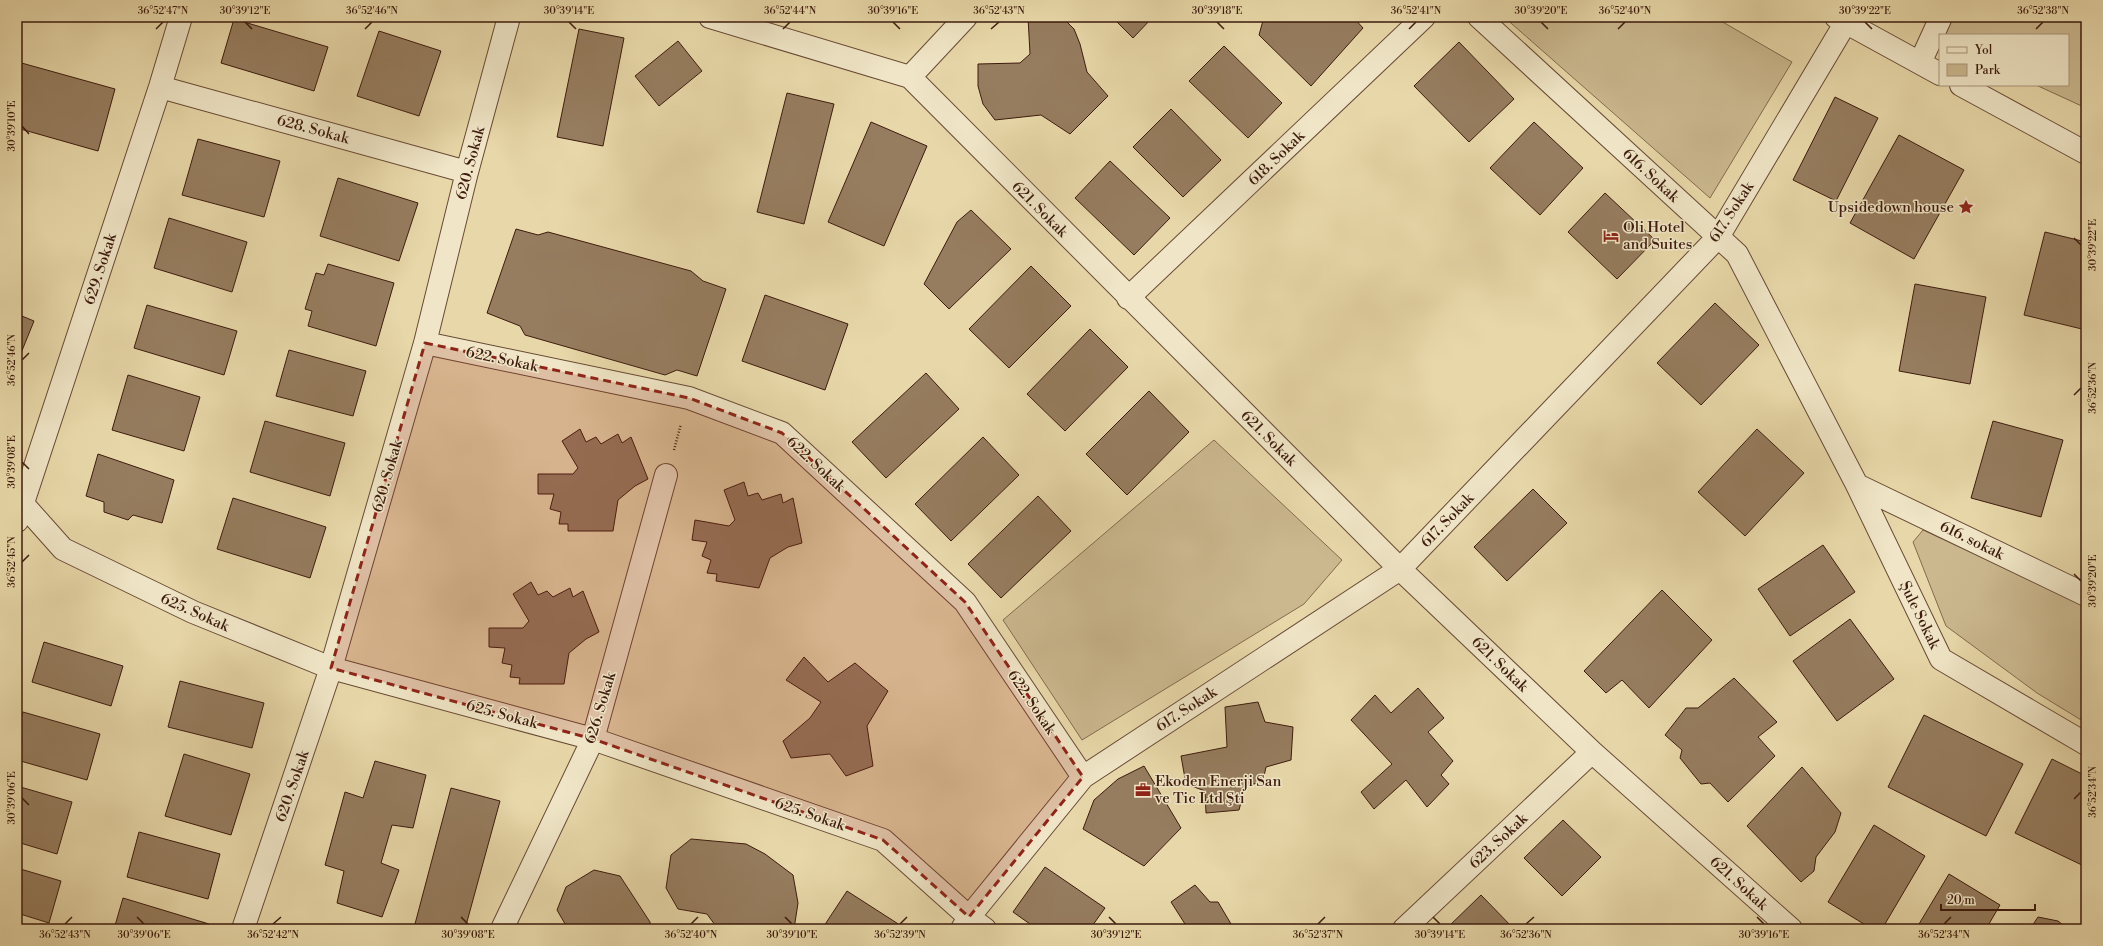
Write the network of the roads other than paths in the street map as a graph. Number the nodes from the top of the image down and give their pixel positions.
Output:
1 (181, 17) edge
2 (509, 17) edge
3 (710, 17) edge
4 (966, 17) edge
5 (1424, 17) edge
6 (1479, 17) edge
7 (1941, 17) edge
8 (1841, 20) edge
9 (1920, 63) junction
10 (1939, 73) edge
11 (910, 77) junction
12 (1963, 86) edge
13 (160, 87) junction
14 (2086, 153) edge
15 (467, 172) junction
16 (1718, 237) junction
17 (1128, 298) junction
18 (425, 343) junction
19 (666, 475) road end
20 (1857, 485) junction
21 (19, 508) edge
22 (1400, 569) junction
23 (2086, 595) edge
24 (332, 668) junction
25 (593, 739) junction
26 (2086, 744) edge
27 (1592, 752) junction
28 (1083, 777) junction
29 (972, 925) edge
30 (243, 929) edge
31 (502, 929) edge
32 (1404, 929) edge
33 (1791, 929) edge

1 - 13 street, 629. Sokak
2 - 15 street, 620. Sokak
3 - 11 street, 621. Sokak
4 - 11 street
5 - 17 street, 618. Sokak
6 - 16 street, 616. Sokak
7 - 9 street
8 - 9 street
8 - 16 street, 617. Sokak
9 - 10 street
11 - 17 street, 621. Sokak
12 - 14 street
13 - 15 street, 628. Sokak
13 - 21 street, 629. Sokak
15 - 18 street, 620. Sokak
16 - 20 street, 616. Sokak
16 - 22 street, 617. Sokak
17 - 22 street, 621. Sokak
18 - 24 street, 620. Sokak
18 - 28 street, 622. Sokak
19 - 25 street, 626. Sokak
20 - 23 street, 616. sokak
20 - 26 street, Şule Sokak
21 - 24 street, 625. Sokak
22 - 27 street, 621. Sokak
22 - 28 street, 617. Sokak
24 - 25 street, 625. Sokak
24 - 30 street, 620. Sokak
25 - 29 street, 625. Sokak
25 - 31 street, 626. Sokak
27 - 32 street, 623. Sokak
27 - 33 street, 621. Sokak
28 - 29 street, 617. Sokak

